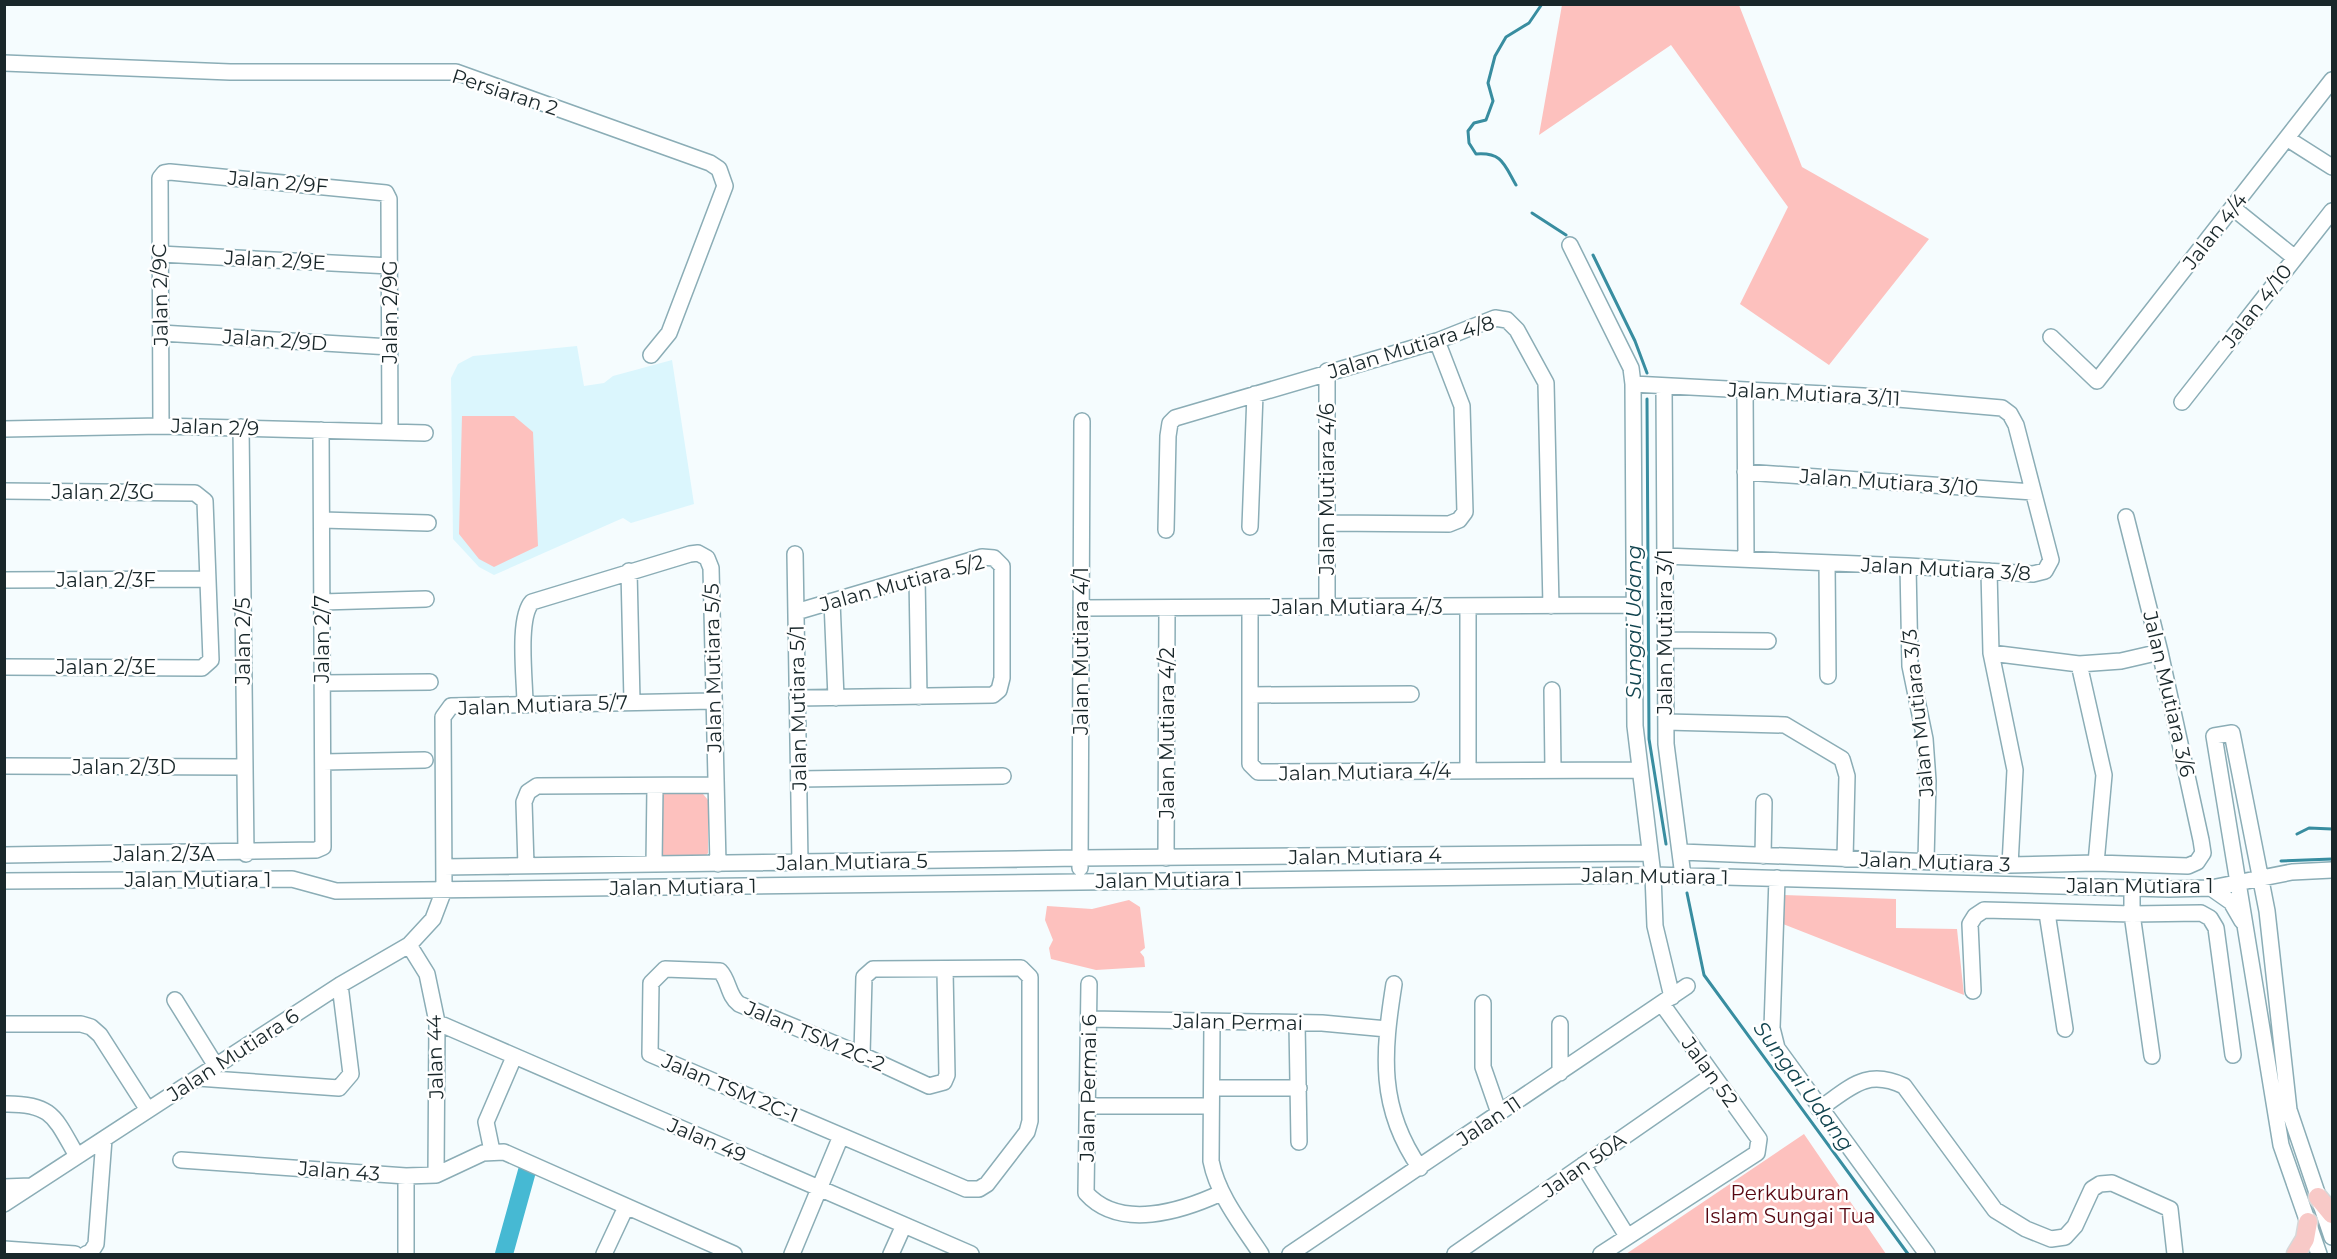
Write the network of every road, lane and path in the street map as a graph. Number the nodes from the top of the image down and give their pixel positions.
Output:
1 (4, 63) edge
2 (2332, 80) edge
3 (2288, 139) junction
4 (2332, 166) edge
5 (170, 172) joint
6 (386, 192) joint
7 (2233, 208) junction
8 (2332, 211) edge
9 (1569, 245) dead end
10 (160, 254) junction
11 (2295, 258) junction
12 (390, 266) junction
13 (161, 333) junction
14 (2050, 337) dead end
15 (1437, 341) junction
16 (390, 347) junction
17 (651, 355) dead end
18 (1327, 371) junction
19 (1633, 384) junction
20 (1664, 387) junction
21 (1745, 390) junction
22 (1255, 394) junction
23 (2182, 402) dead end
24 (1995, 407) joint
25 (1082, 421) dead end
26 (161, 426) junction
27 (241, 428) junction
28 (4, 429) edge
29 (321, 430) junction
30 (390, 432) junction
31 (425, 433) dead end
32 (1745, 472) junction
33 (4, 491) edge
34 (2033, 492) junction
35 (2126, 517) dead end
36 (322, 520) junction
37 (428, 523) dead end
38 (1327, 524) junction
39 (1250, 527) dead end
40 (1166, 530) dead end
41 (795, 554) dead end
42 (1665, 556) junction
43 (1746, 558) junction
44 (1827, 563) junction
45 (1908, 566) junction
46 (629, 571) junction
47 (1989, 571) junction
48 (917, 576) junction
49 (208, 579) junction
50 (4, 580) edge
51 (426, 600) dead end
52 (832, 601) junction
53 (322, 602) junction
54 (1634, 605) junction
55 (1468, 606) junction
56 (1551, 606) junction
57 (1327, 607) junction
58 (1081, 608) junction
59 (1167, 608) junction
60 (1250, 608) junction
61 (796, 612) junction
62 (1665, 640) junction
63 (1768, 641) dead end
64 (2160, 652) junction
65 (1991, 653) junction
66 (2079, 664) junction
67 (4, 667) edge
68 (1828, 676) dead end
69 (430, 682) dead end
70 (323, 683) junction
71 (1552, 690) dead end
72 (1411, 694) dead end
73 (1250, 695) junction
74 (919, 697) junction
75 (797, 698) junction
76 (836, 698) junction
77 (632, 701) junction
78 (713, 701) junction
79 (525, 704) junction
80 (1666, 722) junction
81 (425, 760) dead end
82 (323, 762) junction
83 (4, 766) edge
84 (243, 767) junction
85 (1553, 770) junction
86 (1640, 770) junction
87 (1468, 771) junction
88 (1002, 776) dead end
89 (799, 779) junction
90 (715, 784) junction
91 (655, 787) junction
92 (1764, 802) dead end
93 (2229, 816) junction
94 (323, 847) joint
95 (2257, 851) junction
96 (1681, 852) junction
97 (246, 854) junction
98 (1650, 854) junction
99 (4, 855) edge
100 (1763, 856) junction
101 (1080, 858) junction
102 (1166, 858) junction
103 (1845, 859) junction
104 (1926, 860) junction
105 (800, 863) junction
106 (2096, 863) junction
107 (654, 864) junction
108 (718, 864) junction
109 (2010, 865) junction
110 (525, 866) junction
111 (2188, 866) joint
112 (444, 867) junction
113 (2332, 870) edge
114 (2292, 872) junction
115 (1653, 875) junction
116 (1683, 876) junction
117 (1777, 878) junction
118 (2262, 879) junction
119 (4, 881) edge
120 (1080, 881) junction
121 (2240, 883) junction
122 (2132, 888) junction
123 (2211, 888) junction
124 (444, 891) junction
125 (2267, 911) junction
126 (2047, 913) junction
127 (2132, 914) junction
128 (2247, 928) junction
129 (409, 945) junction
130 (945, 970) junction
131 (651, 983) joint
132 (1089, 984) dead end
133 (1394, 984) dead end
134 (340, 985) junction
135 (1687, 986) dead end
136 (1973, 991) dead end
137 (175, 1000) dead end
138 (1667, 1001) junction
139 (1483, 1003) dead end
140 (1090, 1020) junction
141 (1212, 1023) junction
142 (1297, 1023) junction
143 (4, 1024) edge
144 (1560, 1024) dead end
145 (443, 1025) dead end
146 (1387, 1029) junction
147 (2065, 1029) dead end
148 (862, 1055) junction
149 (2233, 1055) dead end
150 (2152, 1056) dead end
151 (514, 1057) junction
152 (216, 1066) junction
153 (1560, 1073) junction
154 (1713, 1075) junction
155 (198, 1078) junction
156 (1212, 1088) junction
157 (1299, 1088) junction
158 (4, 1104) edge
159 (1089, 1106) junction
160 (1211, 1106) junction
161 (1819, 1109) junction
162 (148, 1110) junction
163 (1499, 1113) junction
164 (841, 1136) junction
165 (104, 1139) junction
166 (1299, 1142) dead end
167 (492, 1151) junction
168 (78, 1156) junction
169 (181, 1160) dead end
170 (1583, 1165) junction
171 (1420, 1168) junction
172 (436, 1175) junction
173 (406, 1176) junction
174 (31, 1186) junction
175 (4, 1187) edge
176 (818, 1188) junction
177 (1221, 1193) junction
178 (2318, 1197) junction
179 (4, 1204) edge
180 (626, 1207) junction
181 (2332, 1214) edge
182 (2308, 1222) junction
183 (904, 1225) junction
184 (1628, 1236) junction
185 (2332, 1237) edge
186 (4, 1249) edge
187 (706, 1249) edge
188 (75, 1254) edge
189 (86, 1254) edge
190 (406, 1254) edge
191 (604, 1254) edge
192 (734, 1254) edge
193 (792, 1254) edge
194 (891, 1254) edge
195 (971, 1254) edge
196 (1261, 1254) edge
197 (1290, 1254) edge
198 (1455, 1254) edge
199 (1601, 1254) edge
200 (1927, 1254) edge
201 (2175, 1254) edge
202 (2296, 1254) edge
203 (2319, 1254) edge

1 - 17 street, Persiaran 2
2 - 3 street, Jalan 4/4
3 - 4 street
3 - 7 street, Jalan 4/4
5 - 6 street, Jalan 2/9F
5 - 10 street, Jalan 2/9C
6 - 12 street, Jalan 2/9G
7 - 11 street
7 - 14 street, Jalan 4/4
8 - 11 street, Jalan 4/10
9 - 19 street
10 - 12 street, Jalan 2/9E
10 - 13 street, Jalan 2/9C
11 - 23 street, Jalan 4/10
12 - 16 street, Jalan 2/9G
13 - 16 street, Jalan 2/9D
13 - 26 street, Jalan 2/9C
15 - 18 street, Jalan Mutiara 4/8
15 - 38 street
15 - 56 street, Jalan Mutiara 4/8
16 - 30 street, Jalan 2/9G
18 - 22 street, Jalan Mutiara 4/8
18 - 38 street, Jalan Mutiara 4/6
19 - 20 street, Jalan Mutiara 3/11
19 - 54 street
20 - 21 street, Jalan Mutiara 3/11
20 - 42 street, Jalan Mutiara 3/1
21 - 24 street, Jalan Mutiara 3/11
21 - 32 street
22 - 39 street
22 - 40 street, Jalan Mutiara 4/8
24 - 34 street, Jalan Mutiara 3/8
25 - 58 street, Jalan Mutiara 4/1
26 - 27 street, Jalan 2/9
26 - 28 street, Jalan 2/9
27 - 29 street, Jalan 2/9
27 - 84 street, Jalan 2/5
29 - 30 street, Jalan 2/9
29 - 36 street, Jalan 2/7
30 - 31 street, Jalan 2/9
32 - 34 street, Jalan Mutiara 3/10
32 - 43 street
33 - 49 street, Jalan 2/3G
34 - 47 street, Jalan Mutiara 3/8
35 - 64 street, Jalan Mutiara 3/6
36 - 37 street
36 - 53 street, Jalan 2/7
38 - 57 street, Jalan Mutiara 4/6
41 - 61 street, Jalan Mutiara 5/1
42 - 43 street, Jalan Mutiara 3/8
42 - 62 street, Jalan Mutiara 3/1
43 - 44 street, Jalan Mutiara 3/8
44 - 45 street, Jalan Mutiara 3/8
44 - 68 street
45 - 47 street, Jalan Mutiara 3/8
45 - 104 street, Jalan Mutiara 3/3
46 - 77 street
46 - 78 street, Jalan Mutiara 5/5
46 - 79 street, Jalan Mutiara 5/5
47 - 65 street
48 - 52 street, Jalan Mutiara 5/2
48 - 74 street
48 - 74 street, Jalan Mutiara 5/2
49 - 50 street, Jalan 2/3F
49 - 67 street, Jalan 2/3E
51 - 53 street
52 - 61 street, Jalan Mutiara 5/2
52 - 76 street
53 - 70 street, Jalan 2/7
54 - 56 street, Jalan Mutiara 4/3
54 - 86 street
55 - 56 street, Jalan Mutiara 4/3
55 - 57 street, Jalan Mutiara 4/3
55 - 87 street
57 - 60 street, Jalan Mutiara 4/3
58 - 59 street, Jalan Mutiara 4/3
58 - 101 street, Jalan Mutiara 4/1
59 - 60 street, Jalan Mutiara 4/3
59 - 102 street, Jalan Mutiara 4/2
60 - 73 street, Jalan Mutiara 4/4
61 - 75 street, Jalan Mutiara 5/1
62 - 63 street
62 - 80 street, Jalan Mutiara 3/1
64 - 66 street
64 - 111 street, Jalan Mutiara 3/6
65 - 66 street
65 - 109 street
66 - 106 street
69 - 70 street
70 - 82 street, Jalan 2/7
71 - 85 street
72 - 73 street
73 - 87 street, Jalan Mutiara 4/4
74 - 76 street, Jalan Mutiara 5/2
75 - 76 street, Jalan Mutiara 5/2
75 - 89 street, Jalan Mutiara 5/1
77 - 78 street, Jalan Mutiara 5/7
77 - 79 street, Jalan Mutiara 5/7
78 - 90 street, Jalan Mutiara 5/5
79 - 112 street, Jalan Mutiara 5/7
80 - 96 street, Jalan Mutiara 3/1
80 - 103 street
81 - 82 street
82 - 94 street, Jalan 2/7
83 - 84 street, Jalan 2/3D
84 - 97 street, Jalan 2/5
85 - 86 street, Jalan Mutiara 4/4
85 - 87 street, Jalan Mutiara 4/4
86 - 98 street
88 - 89 street
89 - 105 street, Jalan Mutiara 5/1
90 - 91 street
90 - 108 street, Jalan Mutiara 5/5
91 - 107 street
91 - 110 street
92 - 100 street
93 - 95 street
93 - 121 street
93 - 123 street
94 - 97 street, Jalan 2/3A
95 - 114 street
95 - 118 street
96 - 100 street, Jalan Mutiara 3
96 - 116 street, Jalan Mutiara 3/1
97 - 99 street, Jalan 2/3A
98 - 102 street, Jalan Mutiara 4
98 - 115 street
100 - 103 street, Jalan Mutiara 3
101 - 102 street, Jalan Mutiara 4
101 - 105 street, Jalan Mutiara 5
101 - 120 street, Jalan Mutiara 4/1
103 - 104 street, Jalan Mutiara 3
104 - 109 street, Jalan Mutiara 3
105 - 108 street, Jalan Mutiara 5
106 - 109 street, Jalan Mutiara 3
106 - 111 street, Jalan Mutiara 3
107 - 108 street, Jalan Mutiara 5
107 - 110 street, Jalan Mutiara 5
110 - 112 street, Jalan Mutiara 5
112 - 124 street, Jalan Mutiara 5/7
113 - 114 street, Jalan Mutiara 1
114 - 118 street, Jalan Mutiara 1
114 - 125 street
115 - 116 street, Jalan Mutiara 1
115 - 120 street, Jalan Mutiara 1
115 - 138 street
116 - 117 street, Jalan Mutiara 1
117 - 122 street, Jalan Mutiara 1
117 - 161 street
118 - 121 street, Jalan Mutiara 1
118 - 125 street
119 - 124 street, Jalan Mutiara 1
120 - 124 street, Jalan Mutiara 1
121 - 123 street, Jalan Mutiara 1
121 - 128 street
122 - 123 street, Jalan Mutiara 1
122 - 127 street
123 - 128 street
124 - 129 street, Jalan Mutiara 6
125 - 178 street
126 - 127 street
126 - 136 street
126 - 147 street
127 - 149 street
127 - 150 street
128 - 182 street
129 - 134 street, Jalan Mutiara 6
129 - 172 street, Jalan 44
130 - 148 street, Jalan TSM 2C-1
130 - 148 street, Jalan TSM 2C-2
130 - 164 street, Jalan TSM 2C-1
131 - 148 street, Jalan TSM 2C-2
131 - 164 street, Jalan TSM 2C-1
132 - 140 street, Jalan Permai 6
133 - 146 street
134 - 152 street, Jalan Mutiara 6
134 - 155 street
135 - 138 street, Jalan 11
137 - 152 street
138 - 153 street, Jalan 11
138 - 154 street, Jalan 52
139 - 163 street
140 - 141 street, Jalan Permai
140 - 159 street, Jalan Permai 6
141 - 142 street, Jalan Permai
141 - 156 street
142 - 146 street, Jalan Permai
142 - 157 street
143 - 162 street
144 - 153 street
145 - 151 street, Jalan 49
146 - 171 street
151 - 167 street
151 - 176 street, Jalan 49
152 - 155 street, Jalan Mutiara 6
153 - 163 street, Jalan 11
154 - 170 street, Jalan 50A
154 - 184 street, Jalan 52
155 - 162 street, Jalan Mutiara 6
156 - 157 street
156 - 160 street
157 - 166 street
158 - 168 street
159 - 160 street
159 - 177 street, Jalan Permai 6
160 - 177 street
161 - 200 street
161 - 201 street
162 - 165 street, Jalan Mutiara 6
163 - 171 street, Jalan 11
164 - 176 street
165 - 168 street, Jalan Mutiara 6
165 - 189 street
167 - 172 street, Jalan 43
167 - 180 street
168 - 174 street, Jalan Mutiara 6
169 - 173 street, Jalan 43
170 - 184 street
170 - 198 street, Jalan 50A
171 - 197 street, Jalan 11
172 - 173 street, Jalan 43
173 - 190 street
174 - 175 street
174 - 179 street, Jalan Mutiara 6
176 - 183 street, Jalan 49
176 - 193 street
177 - 196 street
178 - 181 main road
178 - 185 street
180 - 187 street
180 - 191 street
182 - 202 main road
182 - 203 street
183 - 194 street
183 - 195 street, Jalan 49
184 - 199 street
186 - 188 street
187 - 192 street

